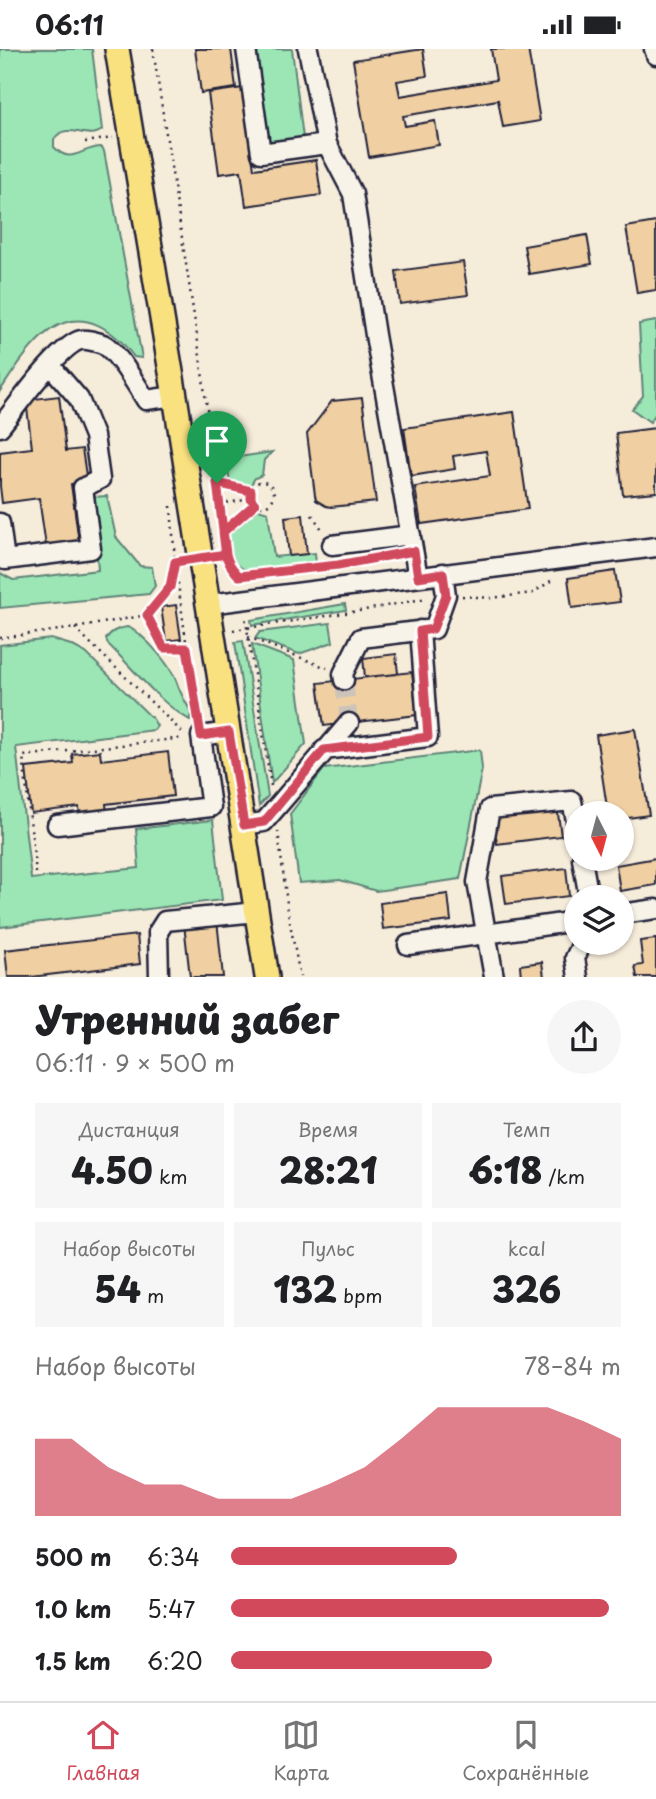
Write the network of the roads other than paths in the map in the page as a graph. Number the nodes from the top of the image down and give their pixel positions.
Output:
1 (117, 49) edge
2 (247, 49) edge
3 (309, 49) edge
4 (654, 49) edge
5 (656, 55) edge
6 (327, 144) junction
7 (50, 365) junction
8 (175, 396) junction
9 (0, 427) edge
10 (0, 523) edge
11 (411, 535) junction
12 (332, 545) road end
13 (656, 547) edge
14 (443, 573) junction
15 (418, 577) junction
16 (209, 604) junction
17 (420, 631) junction
18 (343, 677) tunnel mouth
19 (349, 723) dead end
20 (229, 732) junction
21 (324, 750) junction
22 (572, 801) edge
23 (57, 825) dead end
24 (244, 825) junction
25 (656, 909) edge
26 (257, 912) junction
27 (634, 912) edge
28 (564, 923) edge
29 (487, 934) junction
30 (408, 944) dead end
31 (576, 955) edge
32 (159, 977) edge
33 (267, 977) edge
34 (494, 977) edge
35 (578, 977) edge

1 - 8 main road
2 - 6 street
3 - 6 street
4 - 5 street
6 - 11 street
7 - 8 street
7 - 9 street
7 - 10 street
8 - 16 main road
11 - 12 street
11 - 15 street
13 - 14 street
14 - 15 street
14 - 17 street
15 - 16 street
16 - 20 main road
17 - 18 street
17 - 21 street
19 - 21 street
20 - 23 street
20 - 24 main road
21 - 24 street
22 - 29 street
24 - 26 main road
25 - 27 street
26 - 32 street
26 - 33 main road
28 - 29 street
29 - 30 street
29 - 34 street
31 - 35 street

